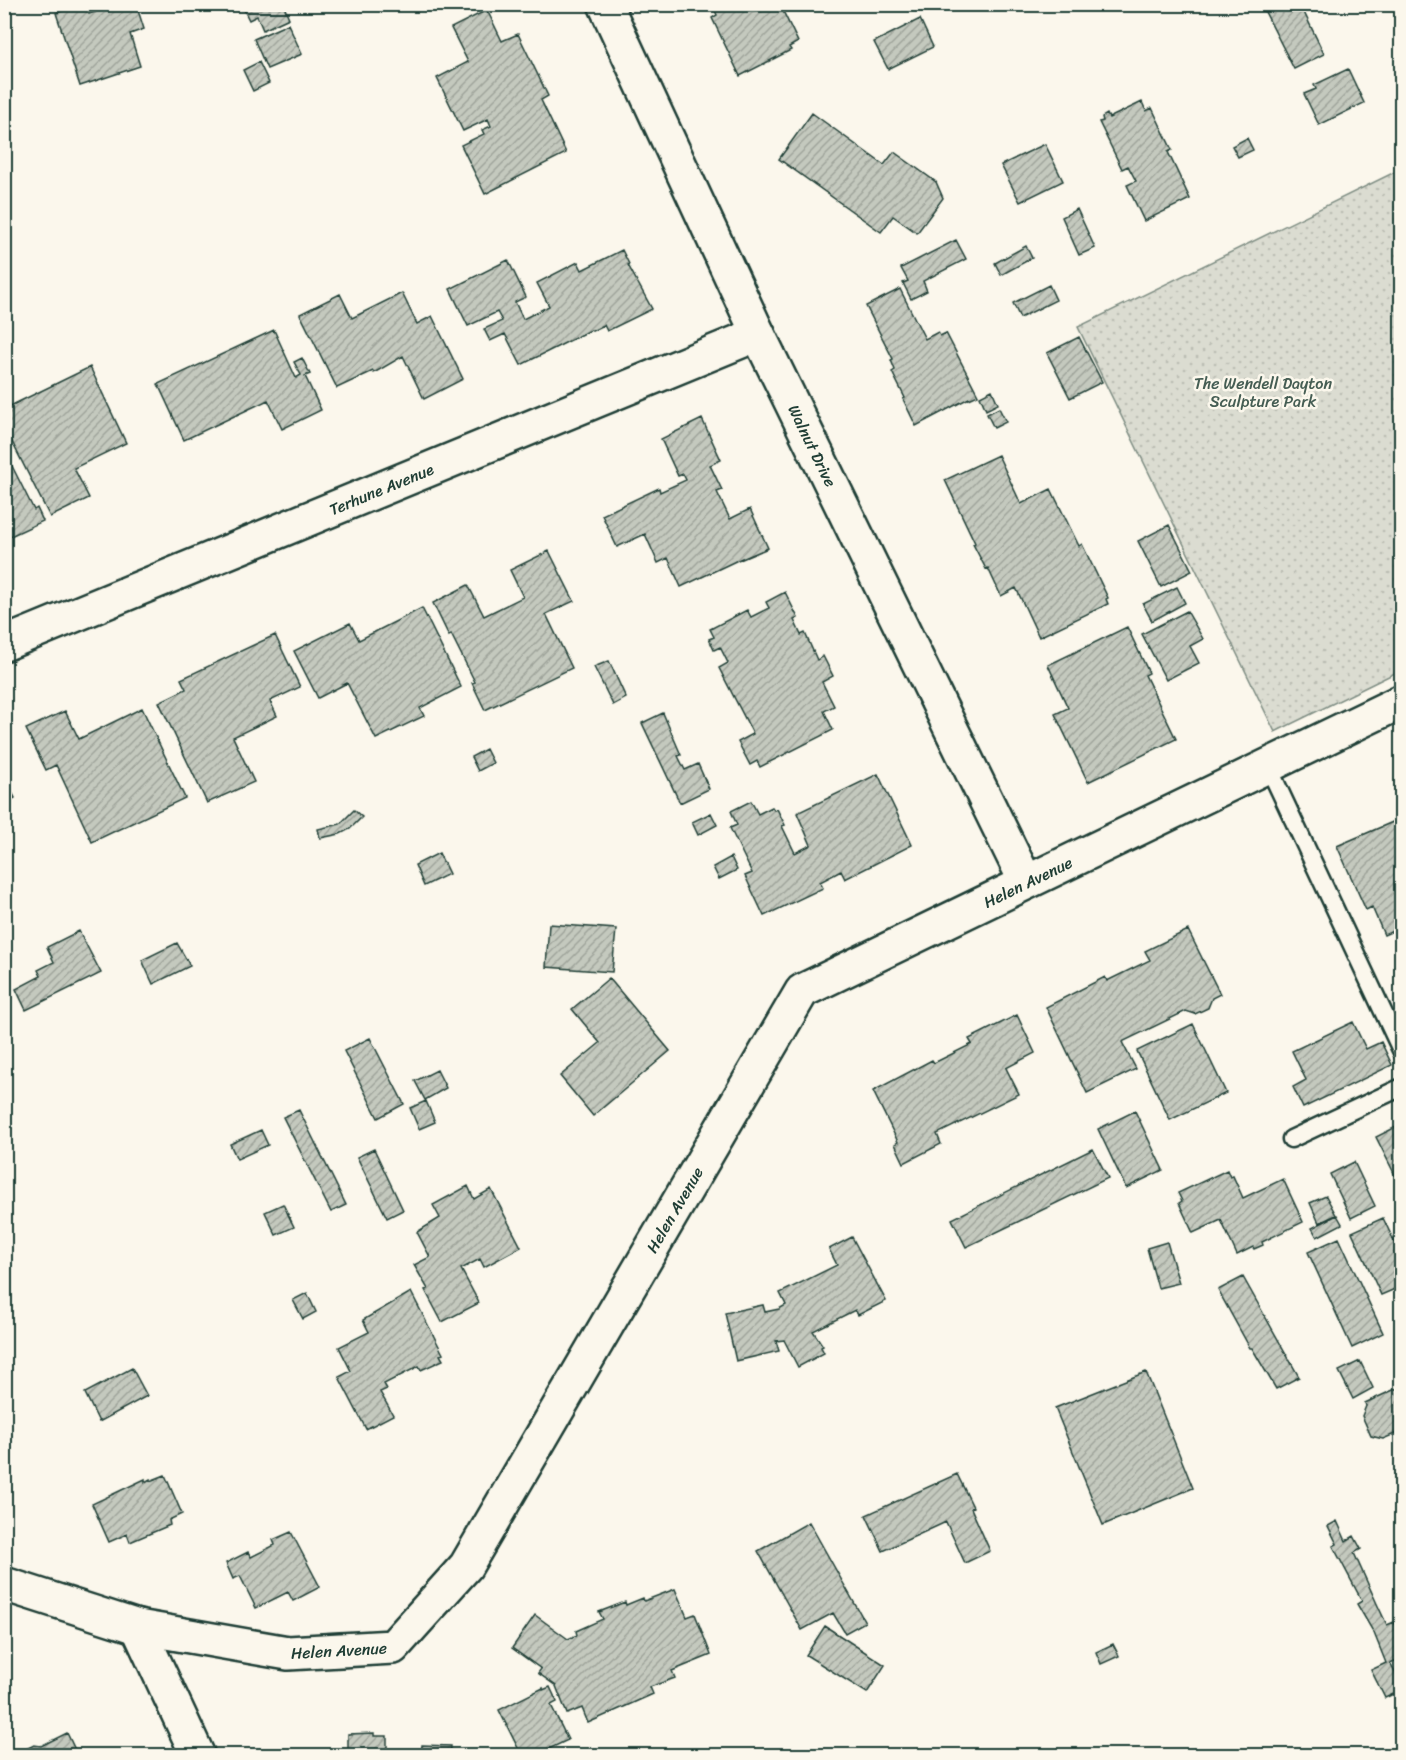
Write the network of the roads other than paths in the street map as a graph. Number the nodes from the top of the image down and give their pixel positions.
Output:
1 (605, 4) edge
2 (758, 334) junction
3 (4, 644) edge
4 (1401, 701) edge
5 (1268, 766) junction
6 (1026, 882) junction
7 (1401, 1052) edge
8 (1401, 1087) edge
9 (1291, 1139) dead end
10 (4, 1584) edge
11 (138, 1627) junction
12 (198, 1755) edge

1 - 2 street, Walnut Drive
2 - 3 street, Terhune Avenue
2 - 6 street, Walnut Drive
4 - 5 street, Helen Avenue
5 - 6 street, Helen Avenue
5 - 7 lane
6 - 11 street, Helen Avenue
8 - 9 lane
10 - 11 street, Helen Avenue
11 - 12 street

